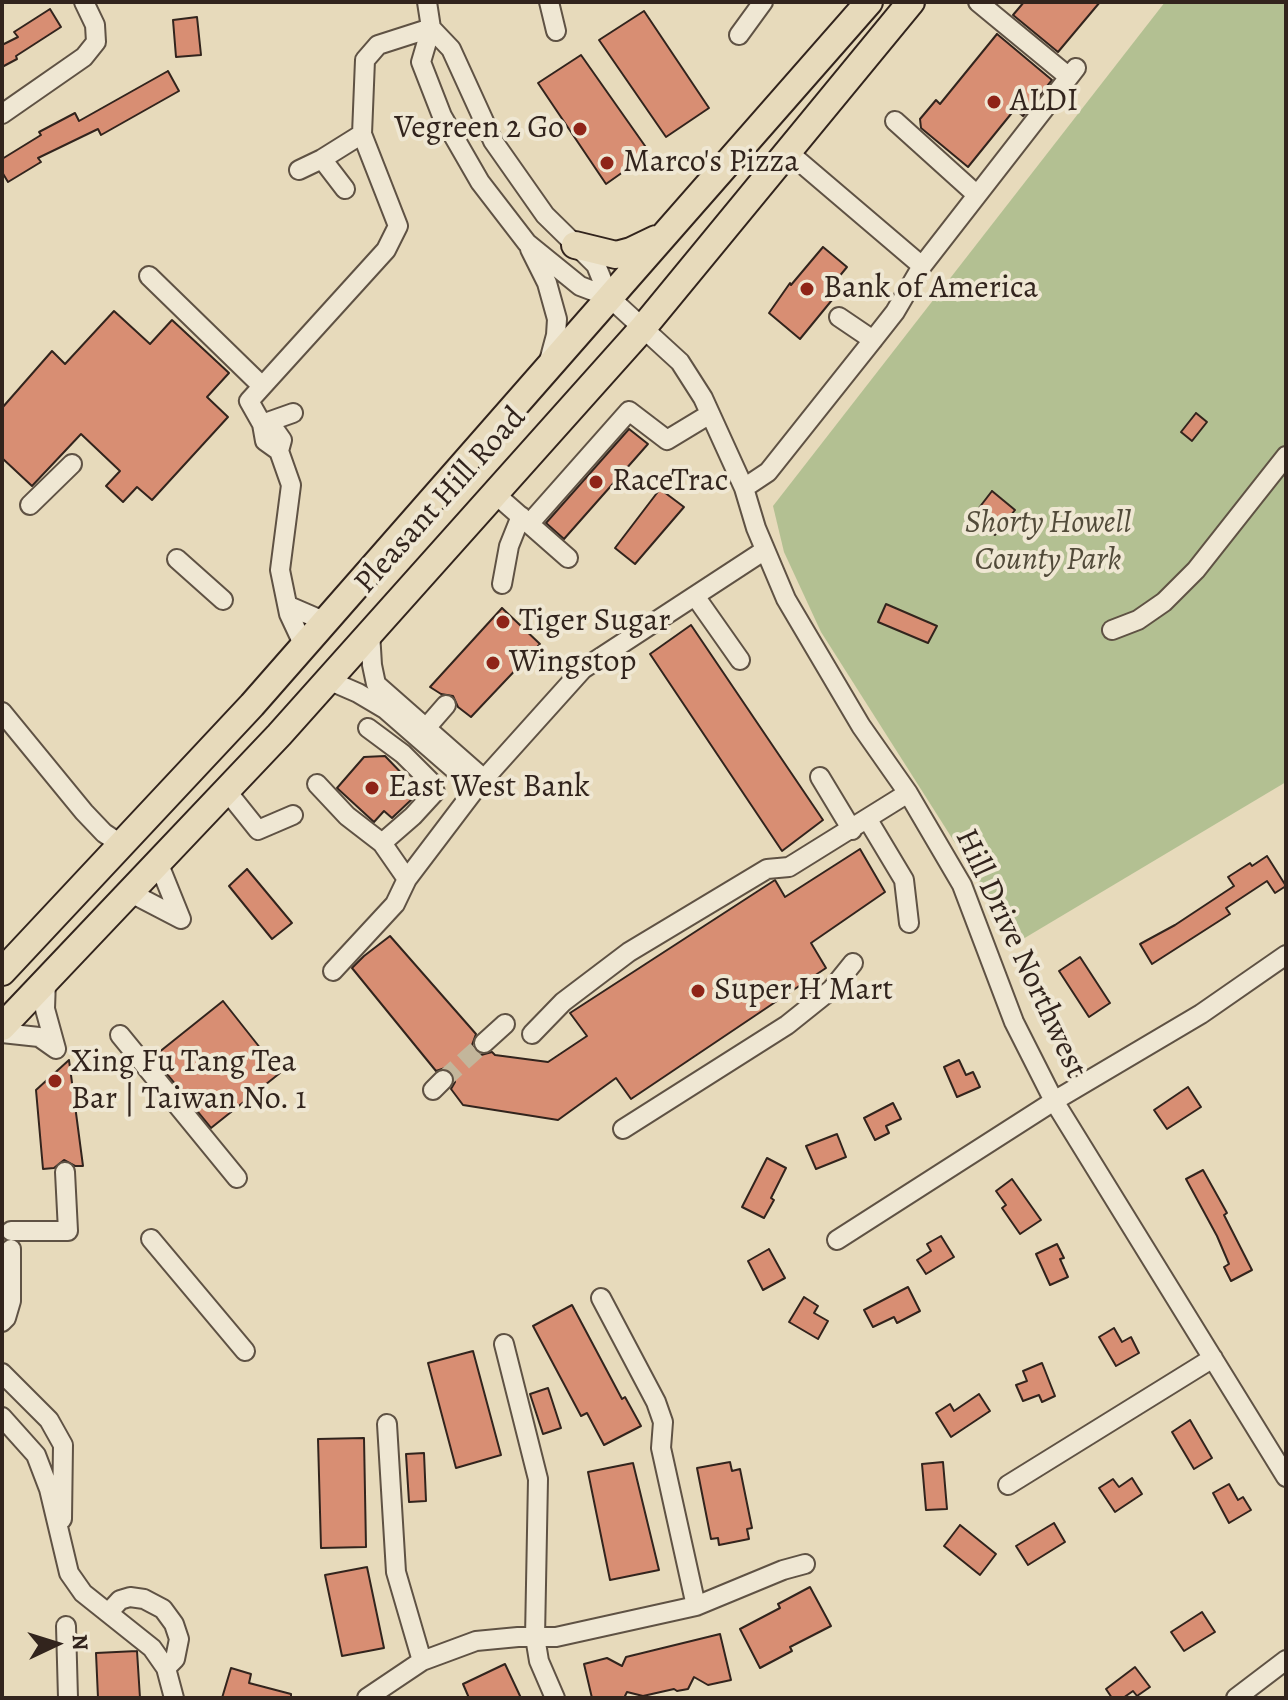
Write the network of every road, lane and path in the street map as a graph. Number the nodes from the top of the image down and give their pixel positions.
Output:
1 (84, 2) edge
2 (427, 2) edge
3 (549, 2) edge
4 (763, 2) edge
5 (869, 2) edge
6 (911, 2) edge
7 (978, 2) edge
8 (431, 28) junction
9 (556, 31) dead end
10 (739, 35) dead end
11 (2, 114) edge
12 (895, 121) dead end
13 (362, 134) junction
14 (787, 151) junction
15 (322, 159) junction
16 (299, 170) dead end
17 (345, 189) dead end
18 (977, 195) junction
19 (663, 235) junction
20 (527, 243) junction
21 (575, 245) junction
22 (922, 266) junction
23 (149, 276) dead end
24 (609, 297) junction
25 (839, 317) dead end
26 (642, 329) junction
27 (873, 340) junction
28 (546, 370) junction
29 (262, 386) junction
30 (293, 413) dead end
31 (710, 414) junction
32 (262, 424) junction
33 (1286, 456) edge
34 (72, 464) dead end
35 (744, 488) junction
36 (494, 493) junction
37 (30, 505) dead end
38 (525, 520) junction
39 (765, 550) junction
40 (568, 558) dead end
41 (177, 559) dead end
42 (502, 584) dead end
43 (695, 596) junction
44 (223, 600) dead end
45 (289, 606) junction
46 (326, 622) junction
47 (1112, 630) dead end
48 (370, 632) junction
49 (304, 646) junction
50 (740, 660) dead end
51 (328, 680) junction
52 (446, 705) dead end
53 (2, 712) edge
54 (368, 728) dead end
55 (422, 732) junction
56 (403, 754) junction
57 (820, 777) dead end
58 (317, 784) dead end
59 (480, 784) junction
60 (226, 790) junction
61 (908, 793) junction
62 (293, 815) dead end
63 (860, 825) junction
64 (382, 843) junction
65 (122, 845) junction
66 (158, 862) junction
67 (407, 879) junction
68 (129, 892) junction
69 (909, 923) dead end
70 (1286, 955) edge
71 (853, 963) dead end
72 (333, 971) dead end
73 (2, 972) edge
74 (46, 980) junction
75 (505, 1024) dead end
76 (2, 1027) edge
77 (2, 1033) edge
78 (532, 1034) dead end
79 (120, 1035) dead end
80 (484, 1043) tunnel mouth
81 (1054, 1101) junction
82 (623, 1129) dead end
83 (65, 1172) dead end
84 (237, 1178) dead end
85 (151, 1239) dead end
86 (837, 1240) dead end
87 (601, 1298) dead end
88 (2, 1322) edge
89 (504, 1344) dead end
90 (245, 1351) dead end
91 (1213, 1358) junction
92 (2, 1373) edge
93 (2, 1417) edge
94 (387, 1424) dead end
95 (1286, 1477) edge
96 (1008, 1485) dead end
97 (61, 1537) junction
98 (805, 1564) dead end
99 (696, 1606) junction
100 (108, 1613) junction
101 (66, 1626) dead end
102 (535, 1637) junction
103 (1286, 1660) edge
104 (422, 1661) junction
105 (166, 1668) junction
106 (392, 1690) edge
107 (68, 1698) edge
108 (174, 1698) edge
109 (367, 1698) edge
110 (555, 1698) edge
111 (1236, 1698) edge

1 - 11 street
2 - 8 street
3 - 9 street
4 - 10 street
5 - 19 highway, Pleasant Hill Road
6 - 14 highway, Pleasant Hill Road
7 - 18 street
8 - 13 street
8 - 20 street
8 - 21 street
12 - 18 street
13 - 15 street
13 - 29 street
14 - 22 street
14 - 26 highway, Pleasant Hill Road
15 - 16 street
15 - 17 street
18 - 22 street
19 - 21 highway
19 - 24 highway, Pleasant Hill Road
20 - 24 street
20 - 28 street
21 - 24 street
22 - 27 street
23 - 29 street
24 - 26 street, Hill Drive Northwest
24 - 28 highway, Pleasant Hill Road
25 - 27 street
26 - 31 street, Hill Drive Northwest
26 - 36 highway, Pleasant Hill Road
27 - 35 street
28 - 46 highway, Pleasant Hill Road
29 - 32 street
30 - 32 street
31 - 35 street, Hill Drive Northwest
31 - 38 street
32 - 45 street
33 - 47 street
34 - 37 street
35 - 39 street, Hill Drive Northwest
36 - 38 street
36 - 48 highway, Pleasant Hill Road
38 - 40 street
38 - 42 street
39 - 43 street
39 - 61 street, Hill Drive Northwest
41 - 44 street
43 - 50 street
43 - 59 street
45 - 46 street
45 - 49 street
46 - 49 highway, Pleasant Hill Road
48 - 51 highway, Pleasant Hill Road
48 - 55 street
49 - 65 highway, Pleasant Hill Road
51 - 55 street
51 - 60 highway, Pleasant Hill Road
52 - 55 street
53 - 65 street
54 - 56 street
55 - 56 street
55 - 59 street
56 - 64 street
57 - 63 street
58 - 64 street
59 - 67 street
60 - 62 street
60 - 66 highway, Pleasant Hill Road
61 - 63 street
61 - 81 street, Hill Drive Northwest
63 - 69 street
63 - 78 street
64 - 67 street
65 - 73 highway, Pleasant Hill Road
66 - 68 highway, Pleasant Hill Road
66 - 68 street
67 - 72 street
68 - 74 highway, Pleasant Hill Road
70 - 81 street
71 - 82 street
74 - 76 highway, Pleasant Hill Road
74 - 77 street
75 - 80 street
79 - 84 street
81 - 86 street
81 - 91 street, Hill Drive Northwest
83 - 88 street
85 - 90 street
87 - 99 street
89 - 102 street
91 - 95 street, Hill Drive Northwest
91 - 96 street
92 - 97 street
93 - 97 street
94 - 104 street
97 - 100 street
98 - 99 street
99 - 102 street
100 - 105 street
100 - 105 street
101 - 107 street
102 - 104 street
102 - 110 street
103 - 111 street
104 - 106 street
105 - 108 street
106 - 109 street

